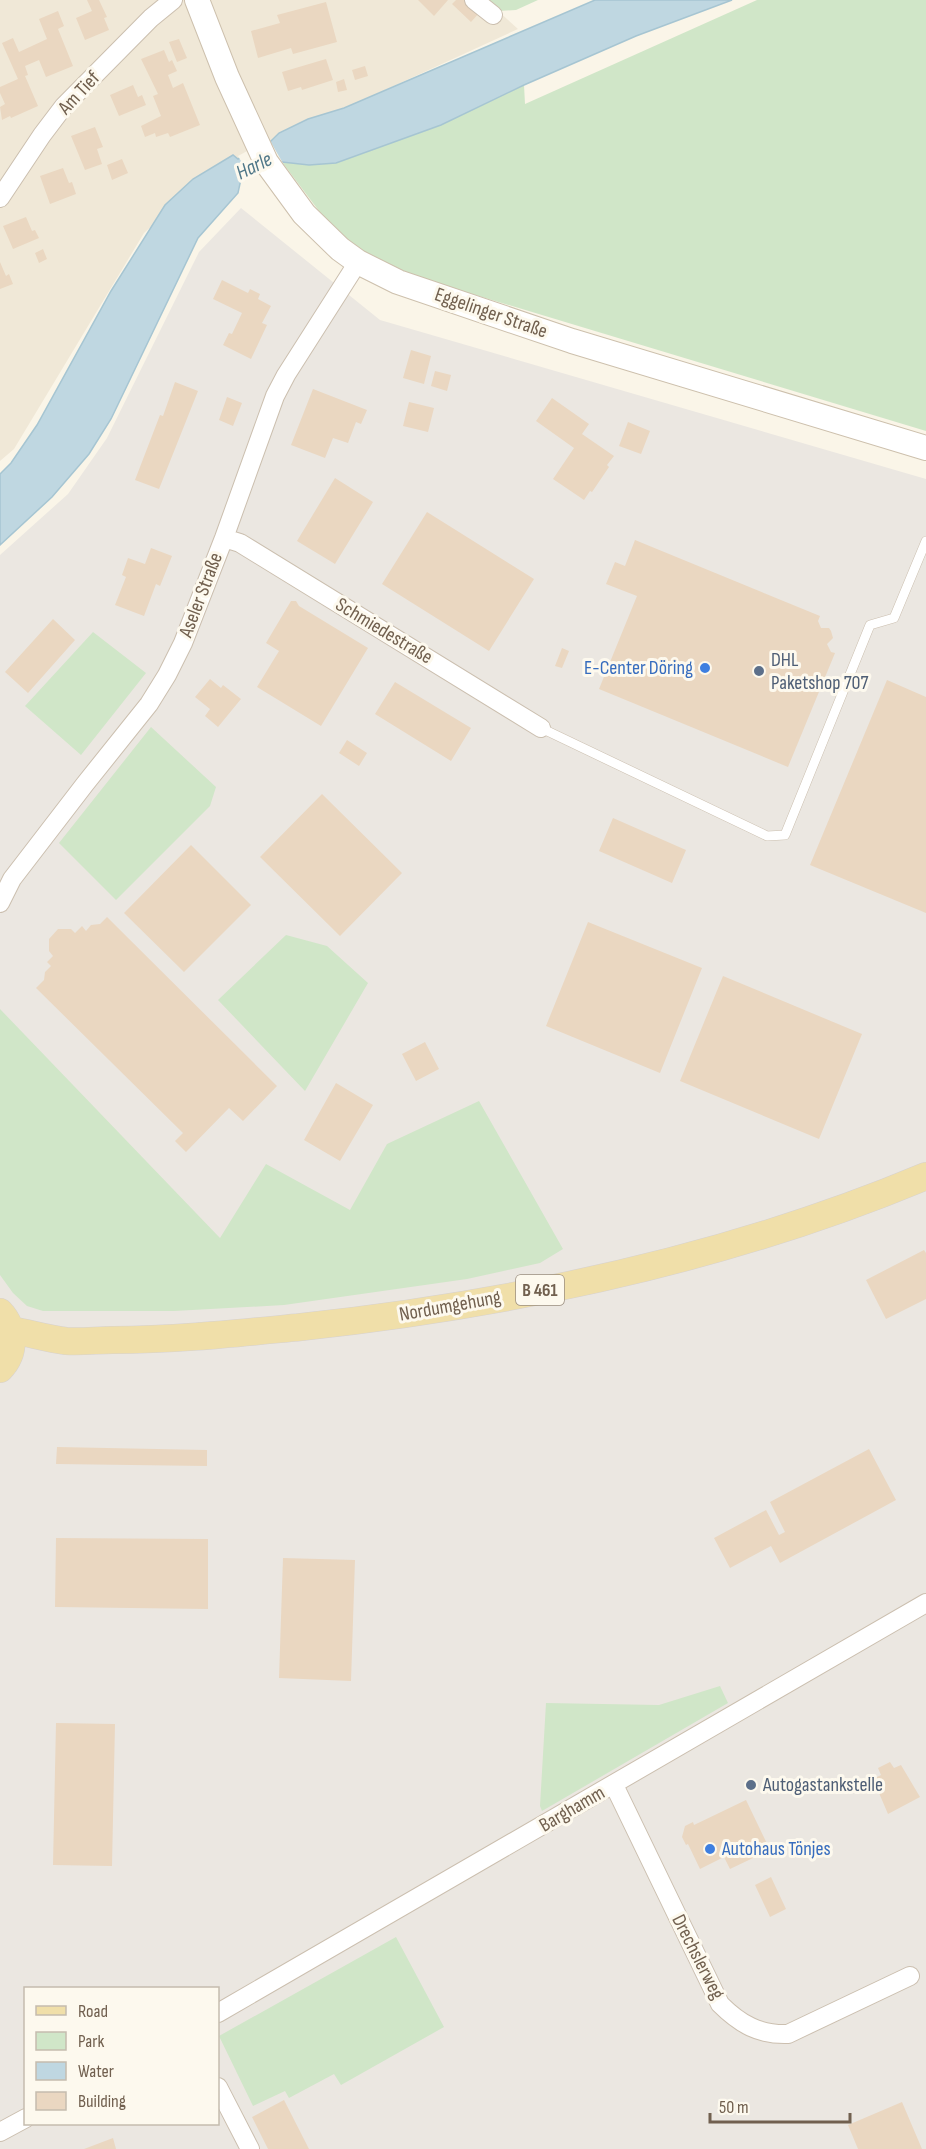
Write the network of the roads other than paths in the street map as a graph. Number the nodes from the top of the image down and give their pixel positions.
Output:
1 (173, 0) edge
2 (197, 0) edge
3 (474, 0) edge
4 (493, 15) dead end
5 (0, 198) edge
6 (358, 262) junction
7 (926, 448) edge
8 (224, 538) junction
9 (926, 541) edge
10 (541, 728) joint
11 (0, 903) edge
12 (926, 1176) edge
13 (5, 1342) edge
14 (926, 1603) edge
15 (614, 1785) junction
16 (910, 1976) dead end
17 (219, 2012) edge
18 (219, 2089) edge
19 (24, 2119) edge
20 (0, 2132) edge
21 (250, 2149) edge

1 - 5 street, Am Tief
2 - 6 street, Eggelinger Straße
3 - 4 street
6 - 7 street, Eggelinger Straße
6 - 8 street, Aseler Straße
8 - 10 street, Schmiedestraße
8 - 11 street, Aseler Straße
9 - 10 lane
12 - 13 main road, Nordumgehung / B 461
14 - 15 street, Barghamm
15 - 16 street, Drechslerweg
15 - 17 street, Barghamm
18 - 21 street
19 - 20 street

